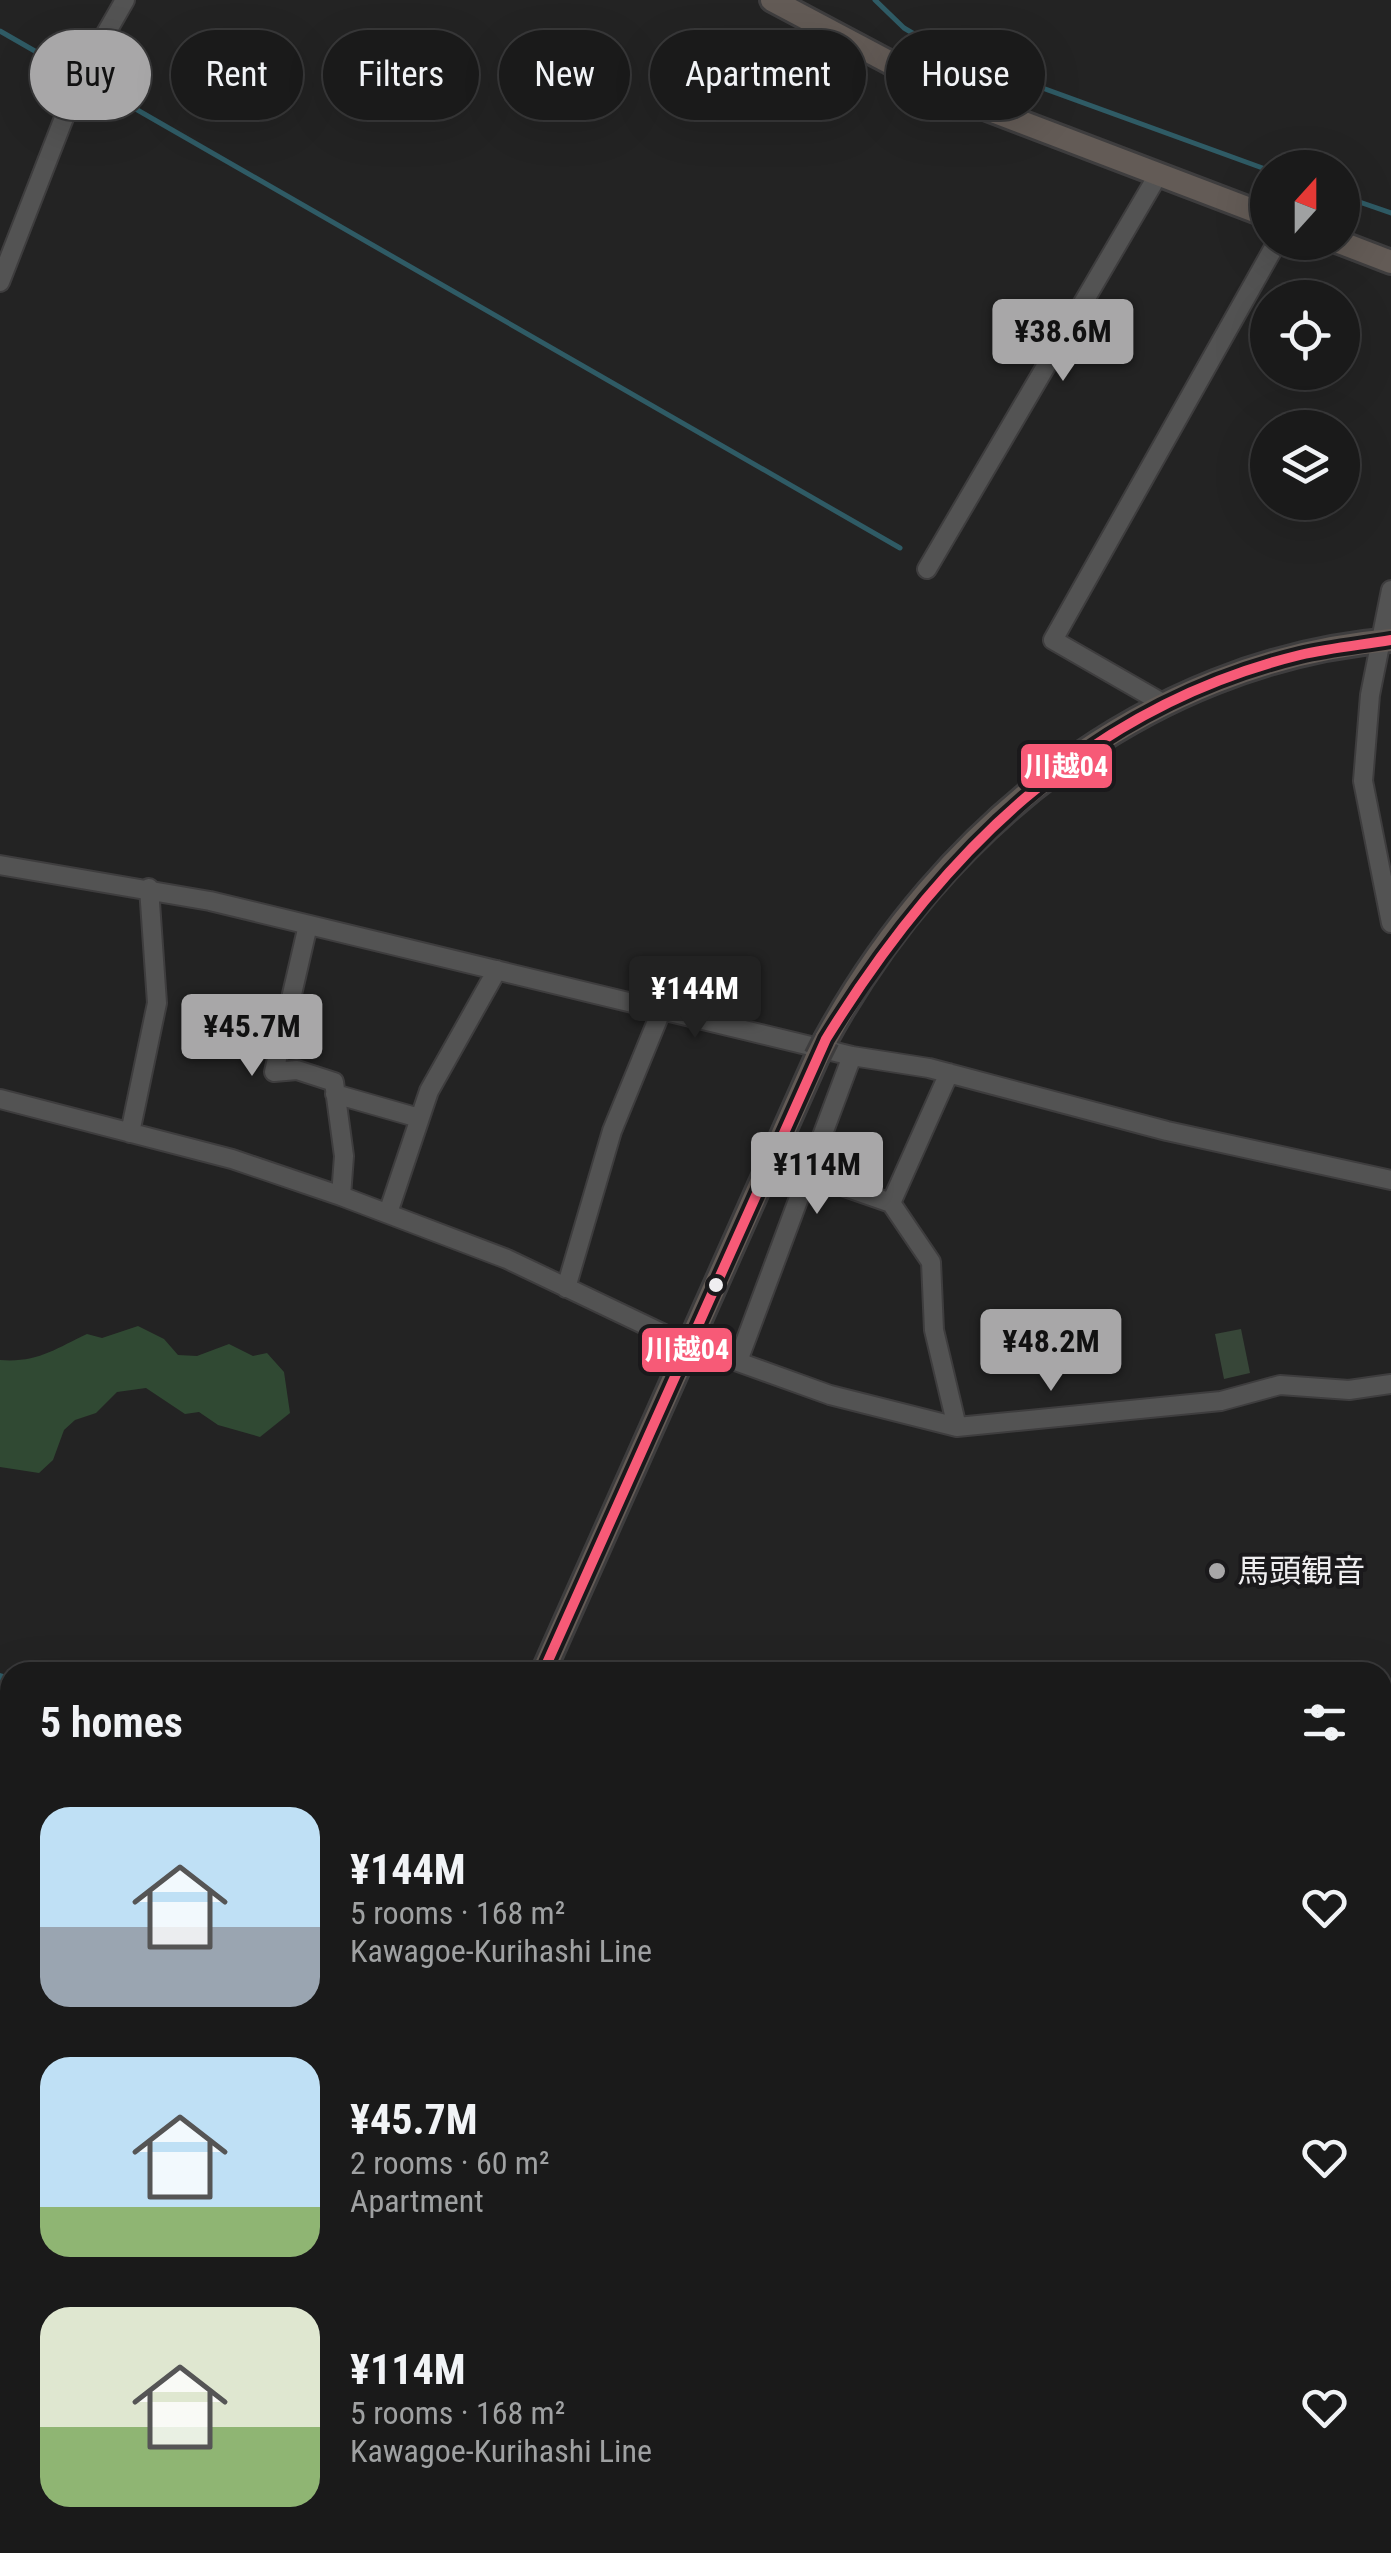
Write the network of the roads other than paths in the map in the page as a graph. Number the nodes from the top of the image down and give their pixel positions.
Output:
1 (125, 0) edge
2 (772, 0) edge
3 (1158, 175) junction
4 (1250, 209) edge
5 (1360, 250) edge
6 (1268, 260) edge
7 (1391, 262) edge
8 (0, 282) edge
9 (926, 568) dead end
10 (1391, 590) edge
11 (1385, 641) edge
12 (1166, 704) junction
13 (0, 865) edge
14 (149, 888) junction
15 (1390, 914) edge
16 (308, 925) junction
17 (497, 970) junction
18 (662, 1008) junction
19 (852, 1056) junction
20 (949, 1073) junction
21 (335, 1094) junction
22 (0, 1099) edge
23 (419, 1118) junction
24 (130, 1133) junction
25 (808, 1174) junction
26 (1391, 1180) edge
27 (341, 1196) junction
28 (891, 1202) junction
29 (388, 1213) junction
30 (566, 1288) junction
31 (666, 1334) tunnel mouth
32 (716, 1354) tunnel mouth
33 (738, 1361) junction
34 (1391, 1384) edge
35 (957, 1427) junction
36 (547, 1662) edge

1 - 8 street
2 - 3 main road
3 - 4 main road
3 - 9 street
5 - 7 main road
6 - 12 street
10 - 11 street
11 - 12 main road
11 - 15 street
12 - 36 main road
13 - 14 street
14 - 16 street
14 - 24 street
16 - 17 street
16 - 21 street
17 - 18 street
17 - 23 street
18 - 19 street
18 - 30 street
19 - 20 street
19 - 25 street
20 - 26 street
20 - 28 street
21 - 23 street
21 - 27 street
22 - 24 street
23 - 29 street
24 - 27 street
25 - 28 street
25 - 33 street
27 - 29 street
28 - 35 street
29 - 30 street
30 - 31 street
32 - 33 street
33 - 35 street
34 - 35 street

